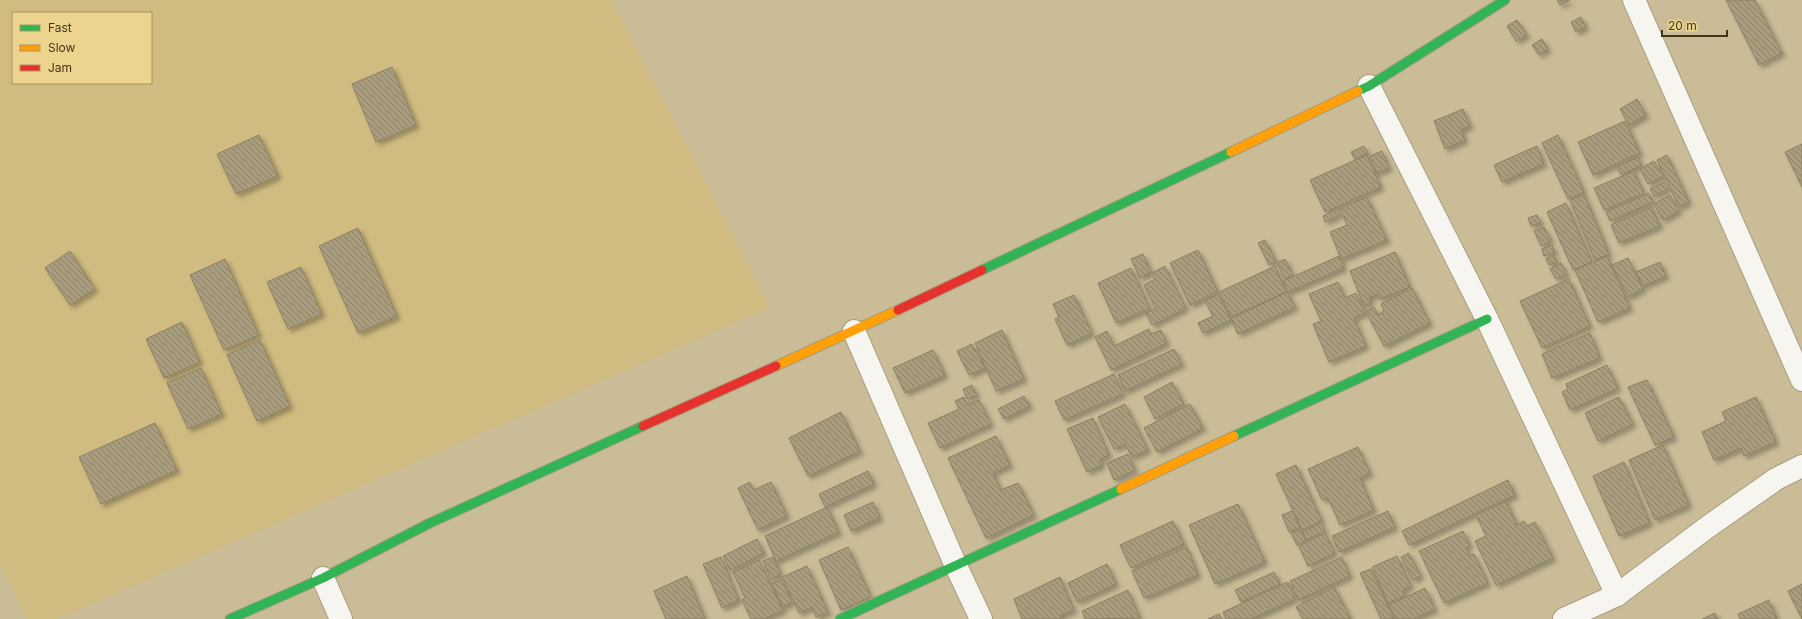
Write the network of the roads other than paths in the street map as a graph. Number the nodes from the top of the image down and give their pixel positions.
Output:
1 (1505, 0) edge
2 (1634, 0) edge
3 (1369, 86) junction
4 (1487, 319) junction
5 (854, 331) junction
6 (1802, 380) edge
7 (1802, 466) edge
8 (956, 566) junction
9 (323, 578) junction
10 (1617, 595) junction
11 (230, 619) edge
12 (341, 619) edge
13 (840, 619) edge
14 (981, 619) edge
15 (1564, 619) edge

1 - 3 street
2 - 6 street
3 - 4 street
3 - 5 street
4 - 8 street
4 - 10 street
5 - 8 street
5 - 9 street
7 - 10 street
8 - 13 street
8 - 14 street
9 - 11 street
9 - 12 street
10 - 15 street

